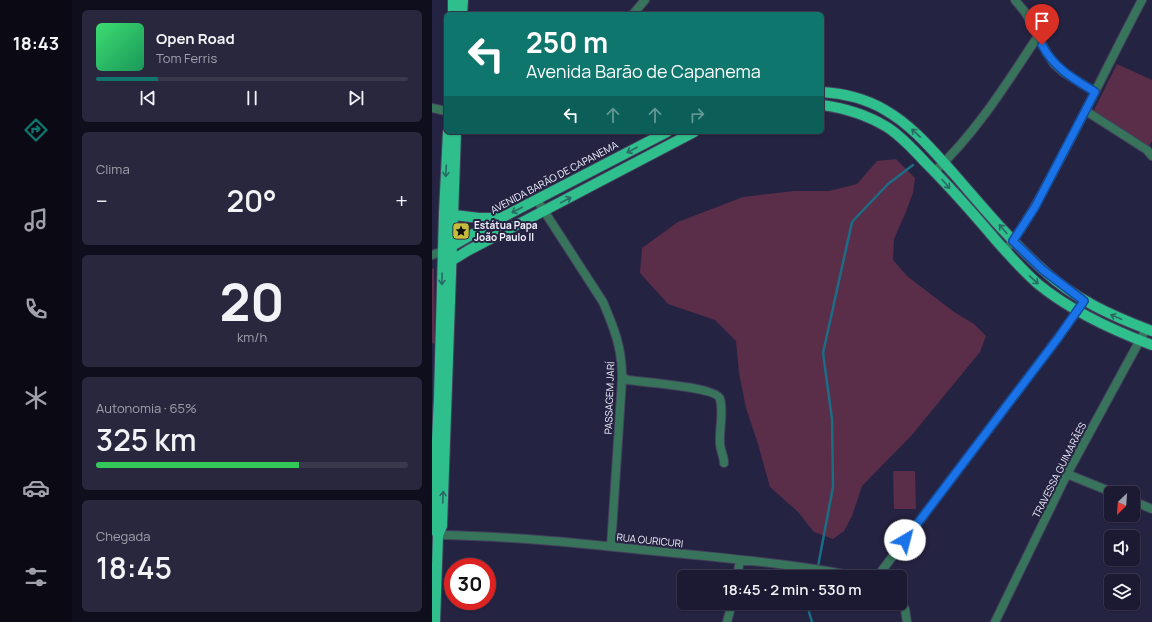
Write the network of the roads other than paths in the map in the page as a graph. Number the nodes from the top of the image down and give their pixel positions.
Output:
1 (453, 0) edge
2 (463, 0) edge
3 (645, 0) edge
4 (1016, 0) edge
5 (1142, 0) edge
6 (453, 12) edge
7 (462, 12) edge
8 (635, 12) edge
9 (1038, 36) junction
10 (824, 92) edge
11 (1095, 92) junction
12 (824, 105) edge
13 (876, 105) junction
14 (432, 108) edge
15 (444, 111) edge
16 (1086, 111) junction
17 (870, 118) junction
18 (448, 134) edge
19 (456, 134) edge
20 (663, 134) edge
21 (668, 134) edge
22 (690, 134) edge
23 (673, 143) junction
24 (1150, 153) edge
25 (944, 163) junction
26 (935, 171) junction
27 (537, 200) junction
28 (544, 212) junction
29 (448, 214) junction
30 (501, 218) junction
31 (1013, 241) junction
32 (446, 246) junction
33 (469, 250) junction
34 (1005, 251) junction
35 (432, 255) edge
36 (451, 261) junction
37 (1084, 301) junction
38 (1078, 311) junction
39 (1149, 330) edge
40 (1140, 341) junction
41 (441, 343) edge
42 (1152, 345) edge
43 (622, 377) junction
44 (724, 464) dead end
45 (1067, 474) junction
46 (1104, 489) edge
47 (1140, 504) edge
48 (1152, 509) edge
49 (438, 535) junction
50 (611, 546) junction
51 (740, 560) junction
52 (738, 570) edge
53 (818, 570) edge
54 (882, 570) edge
55 (730, 610) edge
56 (905, 610) edge
57 (435, 622) edge
58 (727, 622) edge
59 (907, 622) edge
60 (995, 622) edge

1 - 6 main road
2 - 7 main road
3 - 8 street
4 - 9 street
5 - 11 street
9 - 11 street
9 - 25 street
10 - 13 main road
11 - 16 street
12 - 17 main road
13 - 17 main road
25 -> 13 main road
14 - 15 street
16 - 24 street
16 - 31 street
17 - 26 main road
18 -> 29 main road
19 - 29 main road
20 -> 27 main road, AVENIDA BARÃO DE CAPANEMA
21 - 23 main road
22 - 23 main road
28 -> 23 main road
25 - 26 street
31 -> 25 main road
26 -> 34 main road
27 - 28 street, PASSAGEM JARÍ
27 -> 30 main road, AVENIDA BARÃO DE CAPANEMA
28 - 33 main road
28 - 43 street, PASSAGEM JARÍ
29 - 30 main road
29 - 32 main road
30 - 32 main road, AVENIDA BARÃO DE CAPANEMA
31 - 34 street
31 - 37 main road
32 - 33 main road
32 - 35 street, AVENIDA BARÃO DE CAPANEMA
32 - 36 main road
32 -> 41 main road
33 - 36 main road
34 -> 38 main road
36 - 41 main road
37 - 38 street
39 -> 37 main road
38 - 40 main road
38 - 54 street
39 - 40 street, TRAVESSA GUIMARÃES
40 - 42 main road
40 - 45 street, TRAVESSA GUIMARÃES
41 - 49 main road
43 - 44 street
43 - 50 street, PASSAGEM JARÍ
45 - 46 street
45 - 60 street, TRAVESSA GUIMARÃES
47 - 48 street
49 - 50 street, RUA OURICURI
49 - 57 main road
50 - 51 street, RUA OURICURI
51 - 52 street
51 - 53 street, RUA OURICURI
55 - 58 street
56 - 59 street

